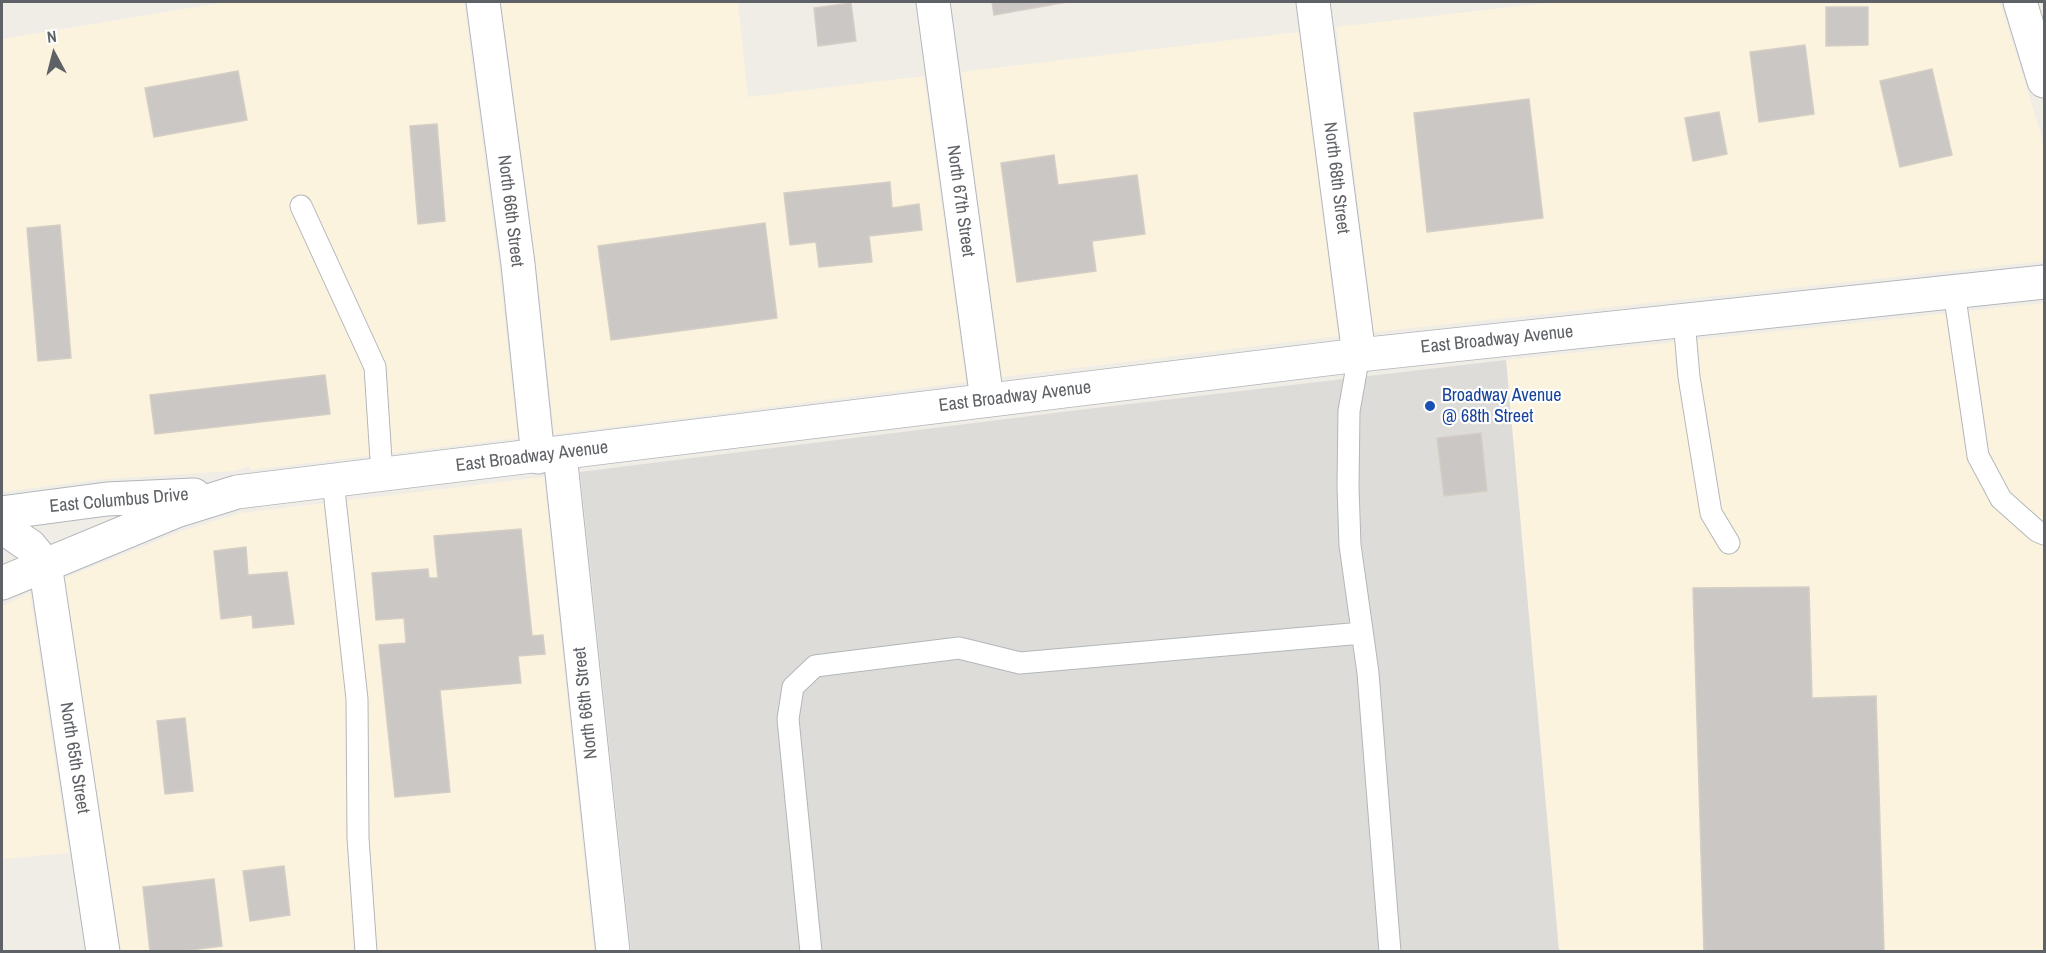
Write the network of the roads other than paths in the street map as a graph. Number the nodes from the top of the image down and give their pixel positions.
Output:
1 (483, 2) edge
2 (933, 2) edge
3 (1313, 2) edge
4 (2020, 2) edge
5 (2044, 81) edge
6 (301, 206) dead end
7 (2044, 282) edge
8 (1954, 291) junction
9 (1684, 320) junction
10 (1359, 355) junction
11 (987, 400) junction
12 (549, 455) junction
13 (382, 475) junction
14 (333, 481) junction
15 (237, 492) junction
16 (2, 513) edge
17 (2, 527) edge
18 (2044, 534) edge
19 (1729, 543) dead end
20 (45, 564) junction
21 (2, 583) edge
22 (1362, 633) junction
23 (103, 951) edge
24 (366, 951) edge
25 (613, 951) edge
26 (811, 951) edge
27 (1390, 951) edge

1 - 12 main road, North 66th Street
2 - 11 main road, North 67th Street
3 - 10 main road, North 68th Street
4 - 5 main road
6 - 13 lane
7 - 8 main road, East Broadway Avenue
8 - 9 main road, East Broadway Avenue
8 - 18 lane
9 - 10 main road, East Broadway Avenue
9 - 19 lane
10 - 11 main road, East Broadway Avenue
10 - 22 lane
11 - 12 main road, East Broadway Avenue
12 - 13 main road, East Broadway Avenue
12 - 25 main road, North 66th Street
13 - 14 main road, East Broadway Avenue
14 - 15 main road, East Broadway Avenue
14 - 24 lane
15 - 16 main road, East Columbus Drive
15 - 20 main road, East Broadway Avenue
17 - 20 main road
20 - 21 main road, East Broadway Avenue
20 - 23 main road, North 65th Street
22 - 26 lane
22 - 27 lane

